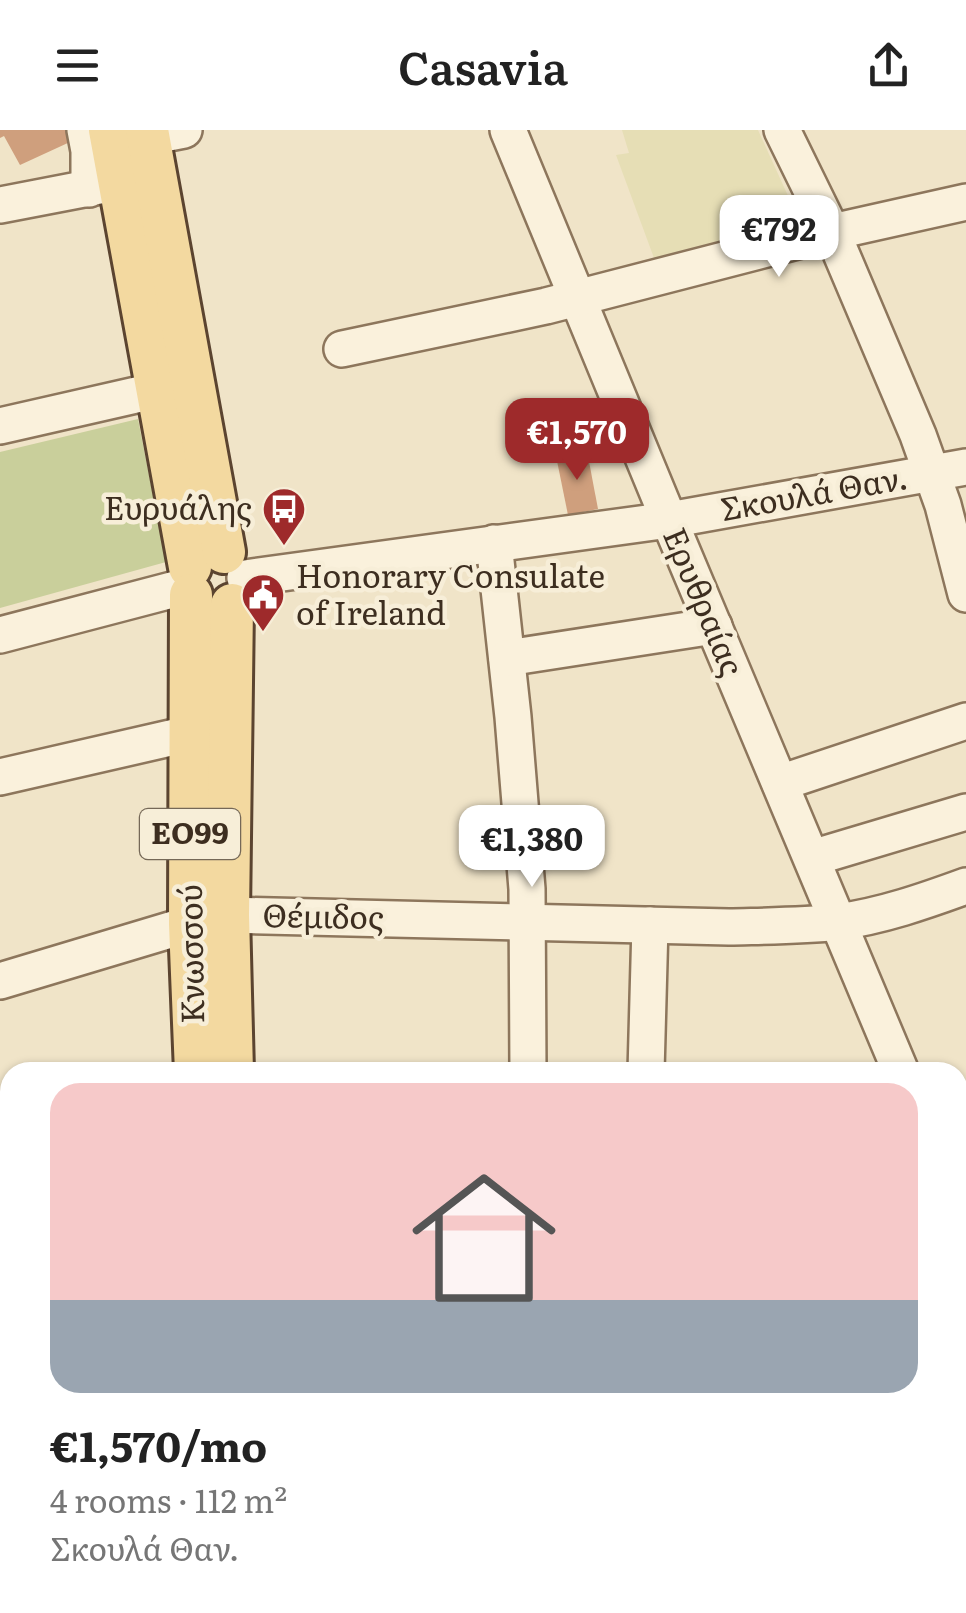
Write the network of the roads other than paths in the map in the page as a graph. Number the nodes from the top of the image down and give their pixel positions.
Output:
1 (85, 130) edge
2 (508, 130) edge
3 (782, 130) edge
4 (148, 132) edge
5 (104, 186) junction
6 (966, 202) edge
7 (0, 205) edge
8 (832, 232) junction
9 (578, 298) junction
10 (342, 349) dead end
11 (158, 390) junction
12 (0, 426) edge
13 (949, 470) edge
14 (669, 520) junction
15 (494, 544) junction
16 (212, 580) junction
17 (966, 594) edge
18 (714, 626) junction
19 (0, 636) edge
20 (507, 658) junction
21 (966, 721) edge
22 (192, 733) junction
23 (0, 777) edge
24 (780, 784) junction
25 (966, 812) edge
26 (812, 858) junction
27 (966, 886) edge
28 (209, 920) junction
29 (529, 922) junction
30 (838, 922) junction
31 (650, 925) junction
32 (0, 980) edge
33 (197, 1062) edge
34 (230, 1062) edge
35 (528, 1062) edge
36 (646, 1062) edge
37 (898, 1062) edge

1 - 5 street
2 - 9 street, Ερυθραίας
3 - 8 street
4 - 5 main road, Κνωσσού / ΕΟ99
4 - 16 main road, Κνωσσού / ΕΟ99
5 - 7 street
5 - 11 main road, Κνωσσού / ΕΟ99
6 - 8 street
8 - 9 street
8 - 13 street
9 - 10 street
9 - 14 street, Ερυθραίας
11 - 12 street
11 - 16 main road, Κνωσσού / ΕΟ99
13 - 14 street, Σκουλά Θαν.
13 - 17 street
14 - 15 street, Σκουλά Θαν.
14 - 18 street, Ερυθραίας
15 - 16 street, Σκουλά Θαν.
15 - 20 street
16 - 19 street, Σκουλά Θαν.
16 - 22 main road, Κνωσσού / ΕΟ99
16 - 28 main road, Κνωσσού / ΕΟ99
18 - 20 street
18 - 24 street, Ερυθραίας
20 - 29 street
21 - 24 street
22 - 23 street
22 - 28 main road, Κνωσσού / ΕΟ99
24 - 26 street, Ερυθραίας
25 - 26 street
26 - 30 street, Ερυθραίας
27 - 30 street, Θέμιδος
28 - 29 street, Θέμιδος
28 - 32 street, Θέμιδος
28 - 33 main road, Κνωσσού / ΕΟ99
28 - 34 main road, Κνωσσού / ΕΟ99
29 - 31 street, Θέμιδος
29 - 35 street
30 - 31 street, Θέμιδος
30 - 37 street, Ερυθραίας
31 - 36 street

